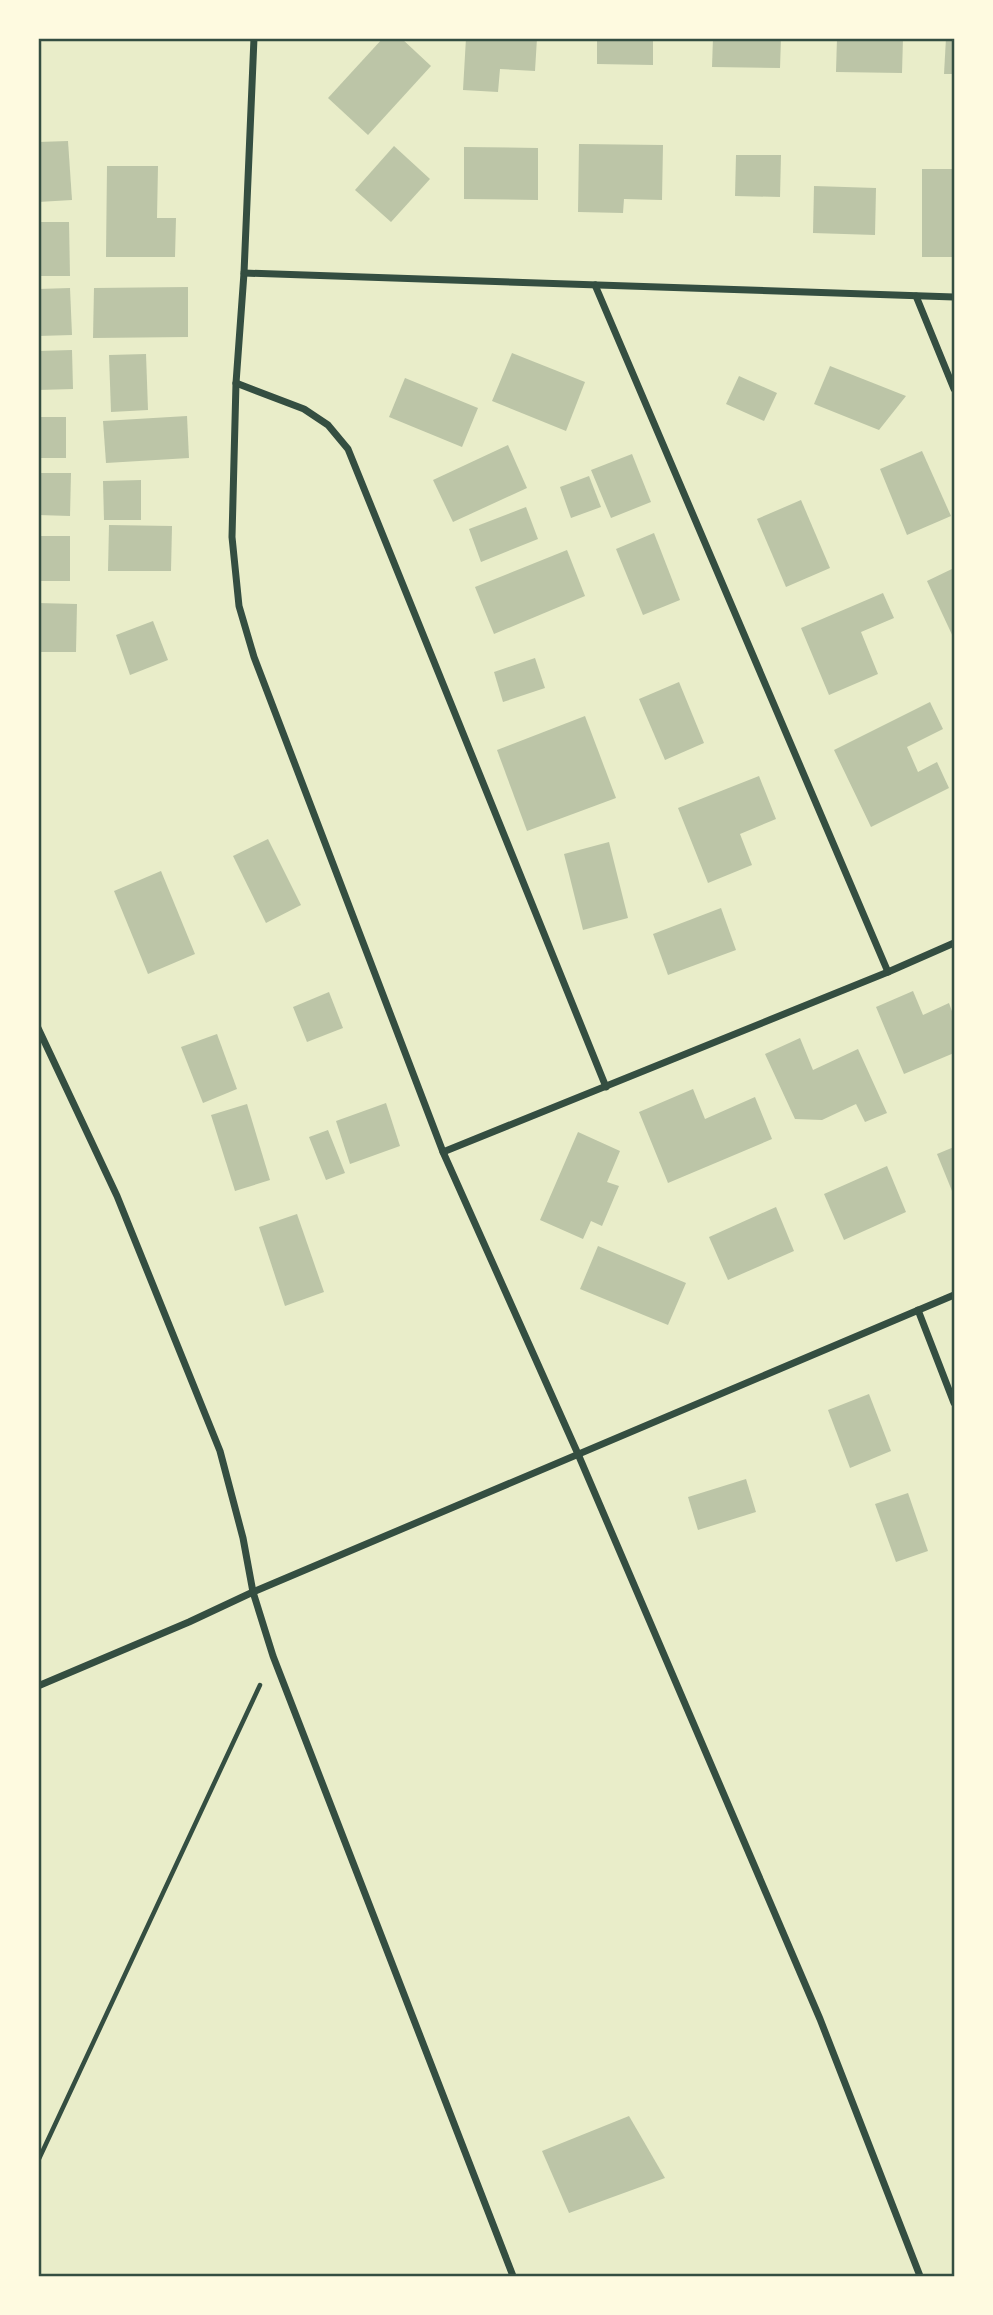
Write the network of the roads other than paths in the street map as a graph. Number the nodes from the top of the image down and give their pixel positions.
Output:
1 (254, 38) edge
2 (244, 273) junction
3 (595, 285) junction
4 (916, 296) junction
5 (954, 298) edge
6 (236, 383) junction
7 (954, 389) edge
8 (954, 943) edge
9 (888, 972) junction
10 (38, 1028) edge
11 (606, 1087) junction
12 (443, 1152) junction
13 (954, 1295) edge
14 (918, 1310) junction
15 (954, 1403) edge
16 (578, 1454) junction
17 (253, 1592) junction
18 (38, 1686) edge
19 (513, 2277) edge
20 (920, 2277) edge

1 - 2 street
2 - 3 street
2 - 6 street
3 - 4 street
3 - 9 street
4 - 5 street
4 - 7 street
6 - 11 street
6 - 12 street
8 - 9 street
9 - 11 street
10 - 17 street
11 - 12 street
12 - 16 street
13 - 14 street
14 - 15 street
14 - 16 street
16 - 17 street
16 - 20 street
17 - 18 street
17 - 19 street

